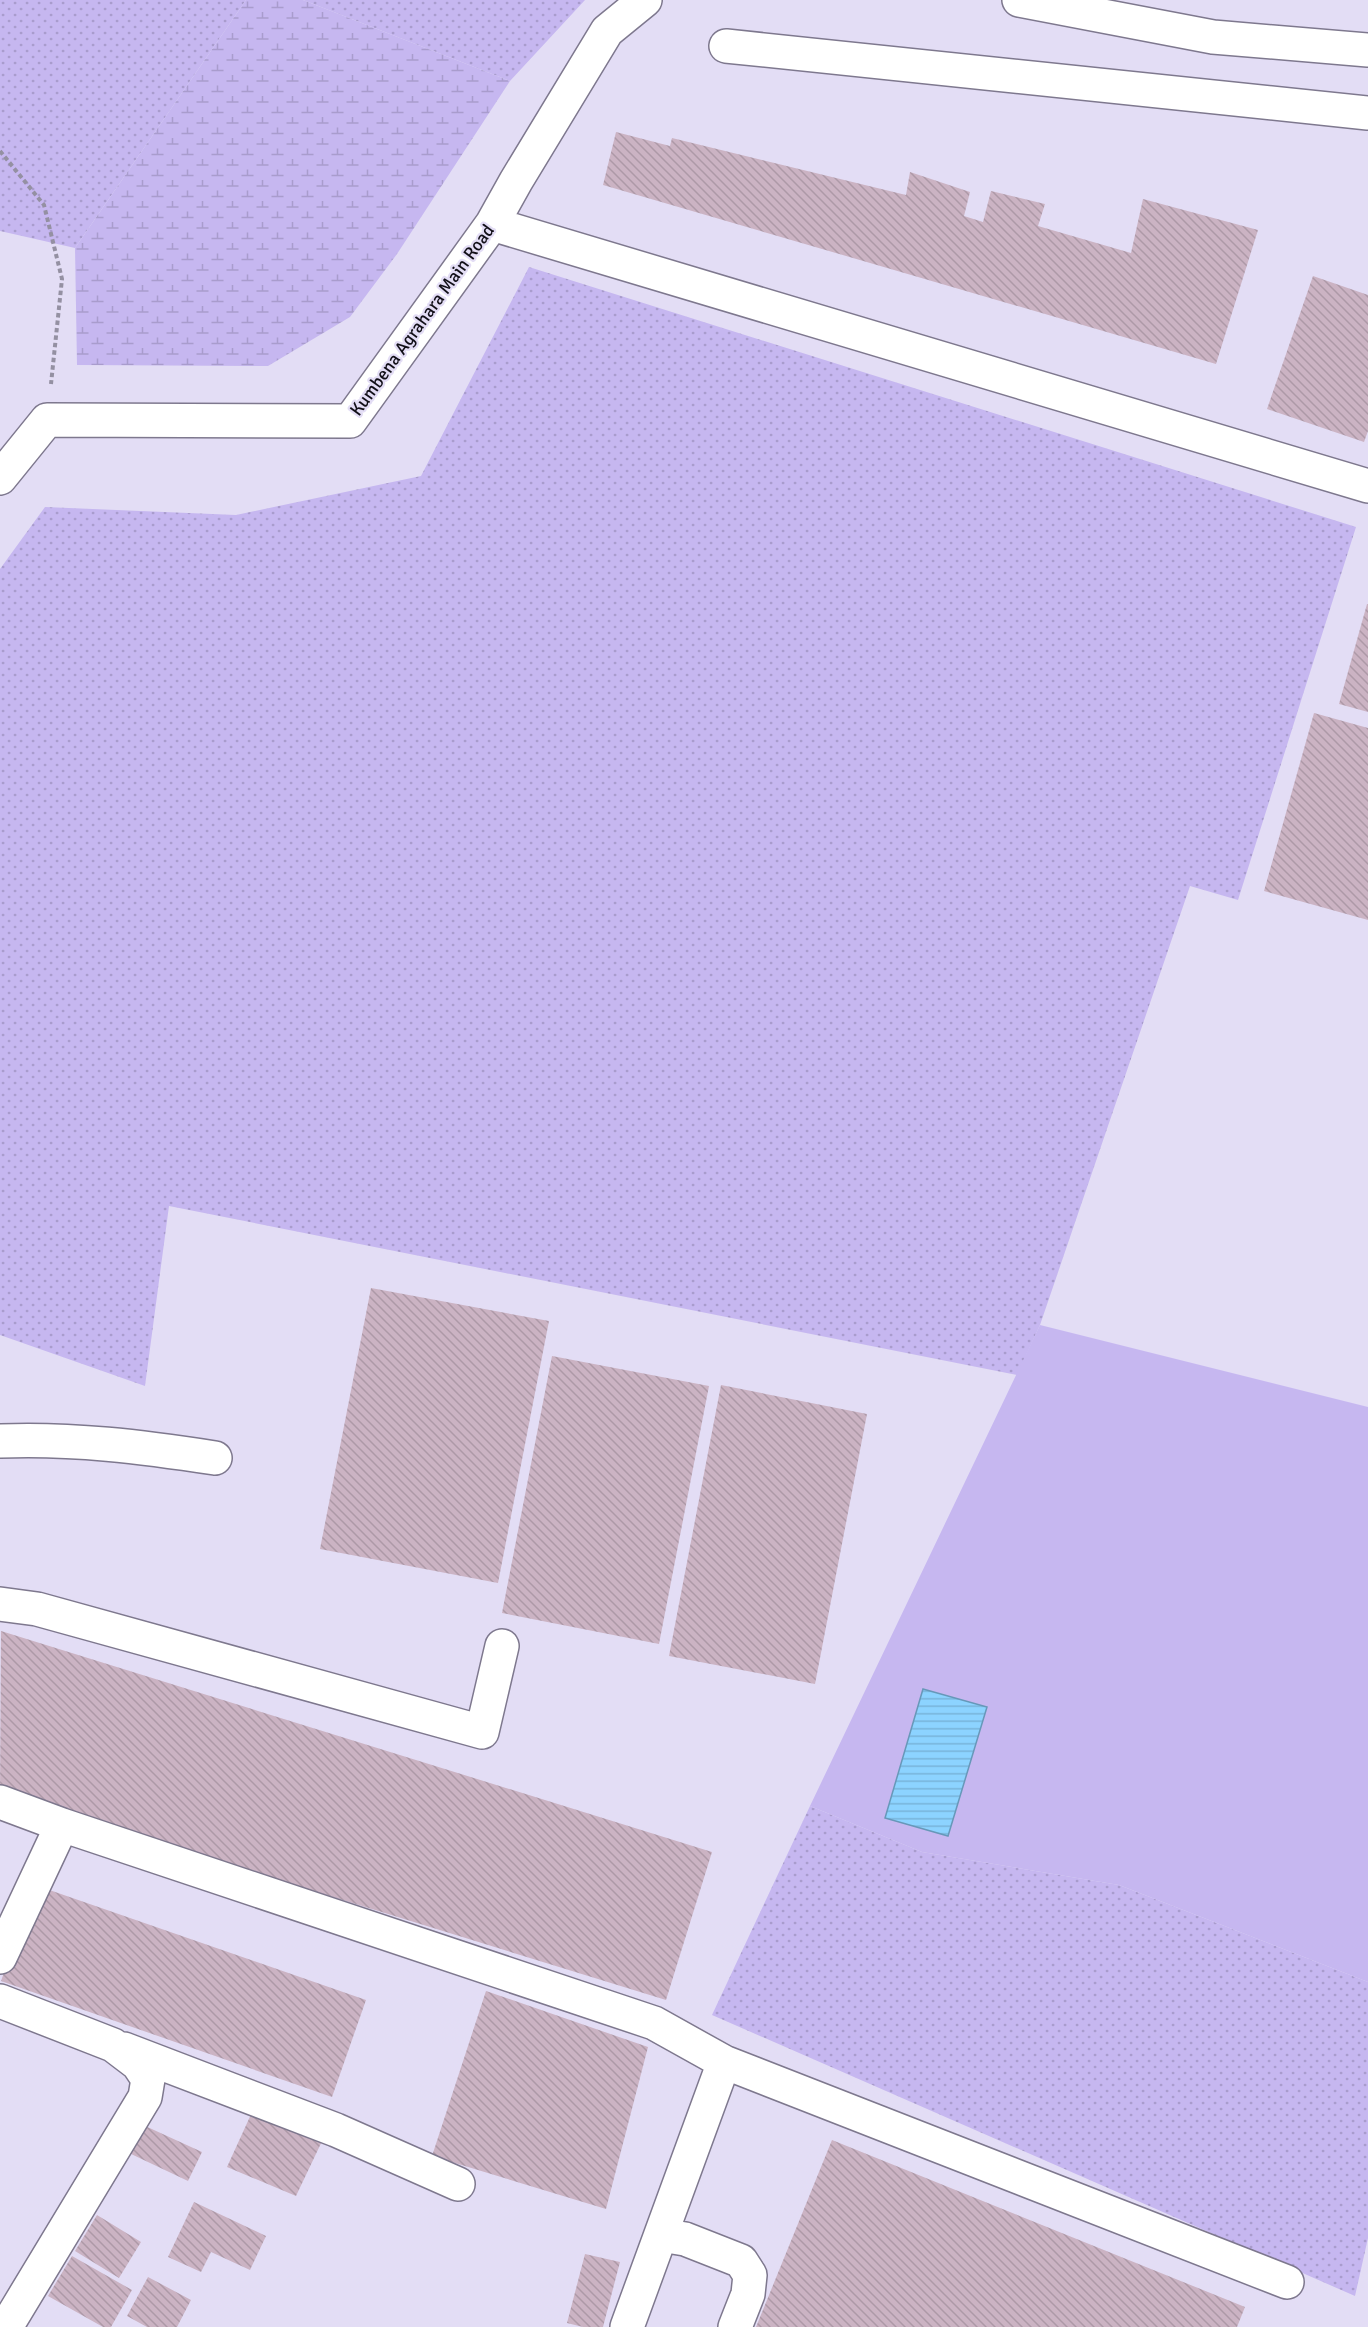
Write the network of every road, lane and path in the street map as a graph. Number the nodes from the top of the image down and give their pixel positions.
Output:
1 (645, 0) edge
2 (1019, 0) edge
3 (726, 46) dead end
4 (1368, 50) edge
5 (1368, 113) edge
6 (0, 151) edge
7 (492, 225) junction
8 (47, 420) junction
9 (0, 478) edge
10 (1368, 486) edge
11 (0, 1441) edge
12 (215, 1458) dead end
13 (0, 1604) edge
14 (502, 1646) dead end
15 (0, 1802) edge
16 (62, 1825) junction
17 (0, 1957) edge
18 (0, 2001) edge
19 (114, 2045) junction
20 (724, 2062) junction
21 (458, 2184) dead end
22 (661, 2235) junction
23 (1287, 2282) dead end
24 (6, 2327) edge
25 (627, 2327) edge
26 (735, 2327) edge

1 - 7 street, Kumbena Agrahara Main Road
2 - 4 street
3 - 5 street
6 - 8 path
7 - 8 street, Kumbena Agrahara Main Road
7 - 10 street
8 - 9 street
11 - 12 street
13 - 14 street
15 - 16 street
16 - 17 street
16 - 20 street
18 - 19 street
19 - 21 street
19 - 24 street
20 - 22 street
20 - 23 street
22 - 25 street
22 - 26 street

